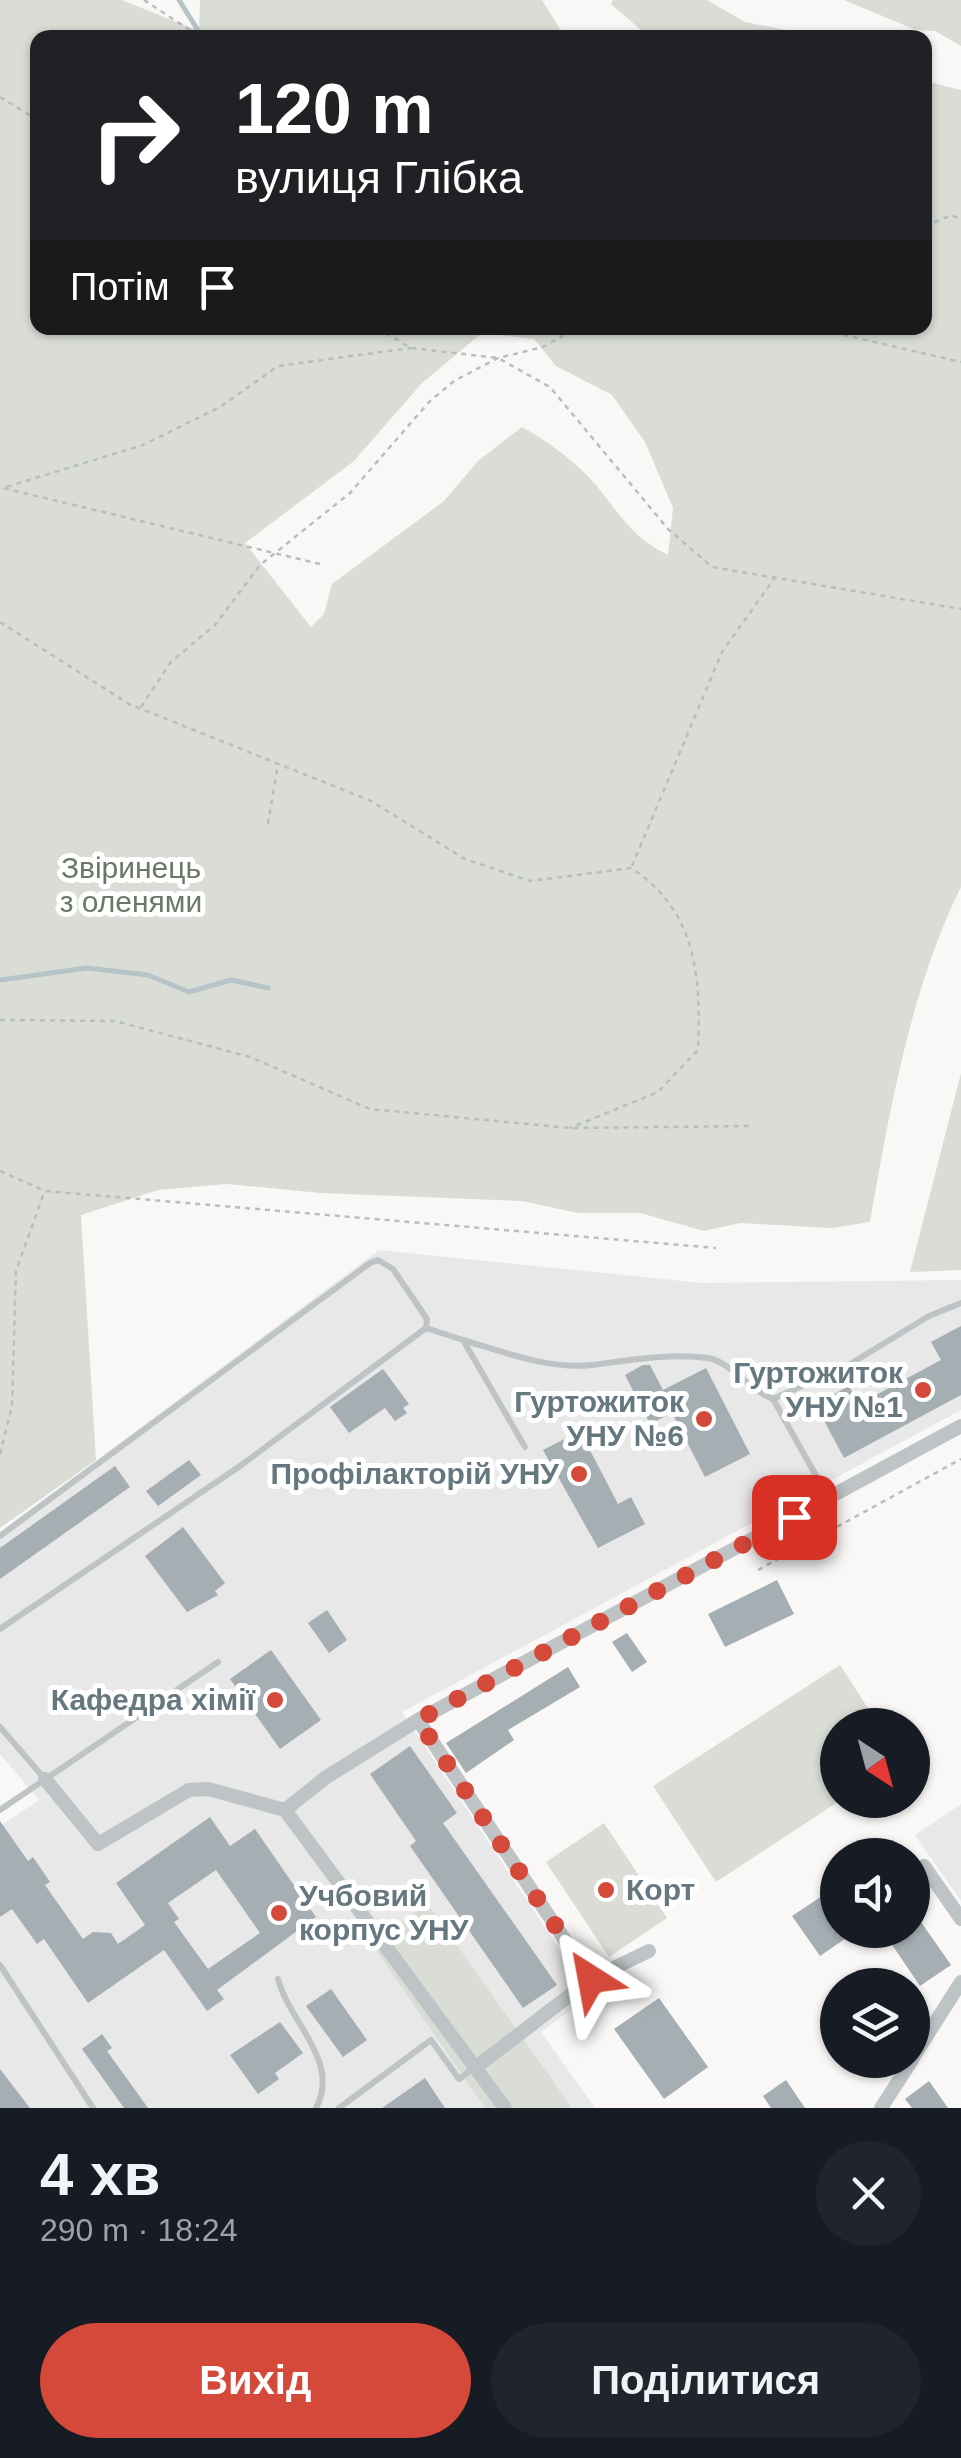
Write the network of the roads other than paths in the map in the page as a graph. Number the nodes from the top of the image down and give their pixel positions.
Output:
1 (961, 1303) edge
2 (426, 1328) junction
3 (463, 1340) junction
4 (773, 1399) junction
5 (961, 1426) edge
6 (525, 1447) dead end
7 (828, 1498) junction
8 (0, 1536) edge
9 (0, 1629) edge
10 (218, 1662) dead end
11 (418, 1720) junction
12 (0, 1727) edge
13 (44, 1779) junction
14 (0, 1810) edge
15 (285, 1810) junction
16 (930, 1874) edge
17 (961, 1918) edge
18 (649, 1951) dead end
19 (0, 1964) edge
20 (278, 1978) dead end
21 (591, 1979) junction
22 (961, 1982) edge
23 (930, 2031) edge
24 (475, 2068) junction
25 (900, 2078) edge
26 (93, 2108) edge
27 (316, 2108) edge
28 (338, 2108) edge
29 (505, 2108) edge
30 (881, 2108) edge

1 - 4 lane
2 - 3 lane
2 - 8 lane
2 - 9 lane
3 - 4 lane
3 - 6 lane
4 - 7 lane
5 - 7 street
7 - 11 street
10 - 13 lane
11 - 15 street
11 - 21 street
12 - 13 lane
13 - 14 lane
13 - 15 street
15 - 24 street
16 - 17 street
18 - 21 street
19 - 26 lane
20 - 27 lane
21 - 24 street
22 - 23 street
24 - 28 lane
24 - 29 street
25 - 30 street

